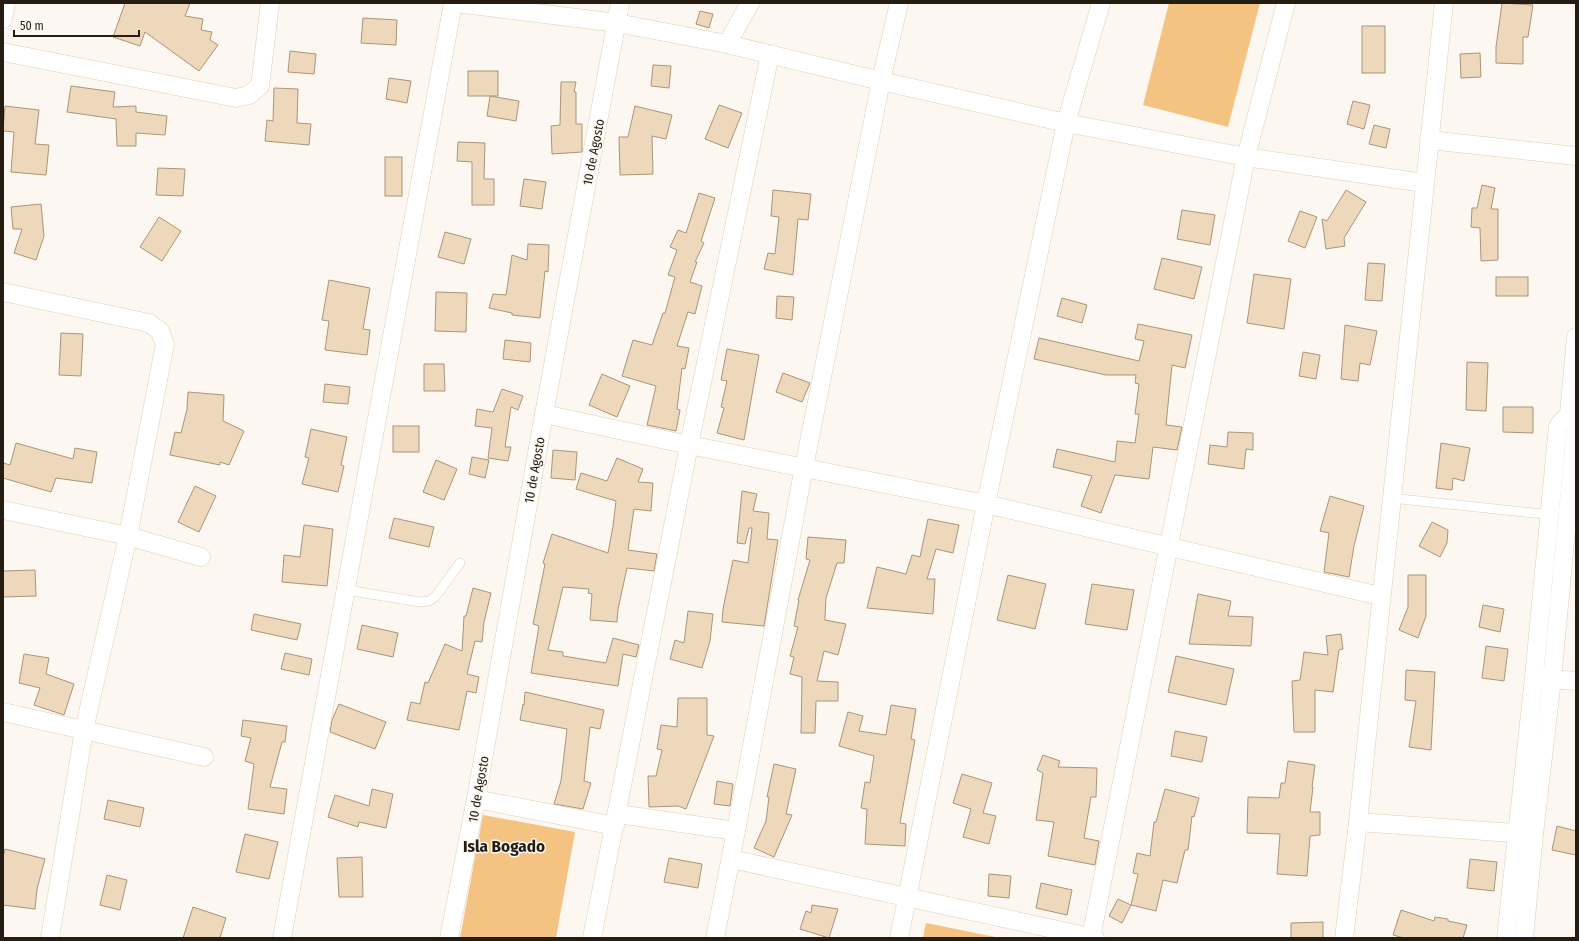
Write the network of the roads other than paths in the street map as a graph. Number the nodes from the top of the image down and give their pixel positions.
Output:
1 (6, 3) edge
2 (270, 3) edge
3 (454, 3) edge
4 (620, 3) edge
5 (750, 3) edge
6 (899, 3) edge
7 (1101, 3) edge
8 (1286, 3) edge
9 (1444, 3) edge
10 (3, 18) edge
11 (617, 23) junction
12 (727, 44) junction
13 (3, 52) edge
14 (770, 54) junction
15 (881, 81) junction
16 (1066, 123) junction
17 (1429, 140) junction
18 (1576, 156) edge
19 (1246, 157) junction
20 (1424, 183) junction
21 (3, 292) edge
22 (1576, 337) edge
23 (1572, 410) edge
24 (544, 414) junction
25 (689, 445) junction
26 (804, 467) junction
27 (1391, 498) junction
28 (986, 504) junction
29 (3, 510) edge
30 (1558, 516) junction
31 (128, 536) junction
32 (1168, 547) junction
33 (201, 557) dead end
34 (460, 562) dead end
35 (346, 590) junction
36 (1380, 596) junction
37 (1534, 677) junction
38 (1552, 679) junction
39 (1576, 681) edge
40 (3, 712) edge
41 (84, 730) junction
42 (204, 757) dead end
43 (476, 799) junction
44 (616, 820) junction
45 (1358, 822) junction
46 (736, 831) junction
47 (1526, 833) junction
48 (731, 859) junction
49 (907, 896) junction
50 (50, 938) edge
51 (282, 938) edge
52 (448, 938) edge
53 (592, 938) edge
54 (715, 938) edge
55 (899, 938) edge
56 (1092, 938) edge
57 (1344, 938) edge
58 (1506, 938) edge
59 (1524, 938) edge

1 - 10 street
2 - 13 street
3 - 11 street
3 - 35 street
4 - 11 street, 10 de Agosto
5 - 12 street
6 - 15 street
7 - 16 street
8 - 19 street
9 - 17 street
11 - 12 street
11 - 24 street, 10 de Agosto
12 - 14 street
14 - 15 street
14 - 25 street
15 - 16 street
15 - 26 street
16 - 19 street
16 - 28 street
17 - 18 street
17 - 20 street
19 - 20 street
19 - 32 street
20 - 27 street
21 - 31 street
22 - 23 street
23 - 30 street
24 - 25 street
24 - 43 street, 10 de Agosto
25 - 26 street
25 - 44 street
26 - 28 street
26 - 46 street
27 - 30 lane
27 - 36 street
28 - 32 street
28 - 49 street
29 - 31 street
30 - 37 street
30 - 38 street
31 - 33 street
31 - 41 street
32 - 36 street
32 - 56 street
34 - 35 lane
35 - 51 street
36 - 45 street
37 - 38 street
37 - 47 street
38 - 39 street
38 - 47 street
40 - 41 street
41 - 42 street
41 - 50 street
43 - 44 street
43 - 52 street, 10 de Agosto
44 - 46 street
44 - 53 street
45 - 47 street
45 - 57 street
46 - 48 street
47 - 58 street
47 - 59 street
48 - 49 street
48 - 54 street
49 - 55 street
49 - 56 street

